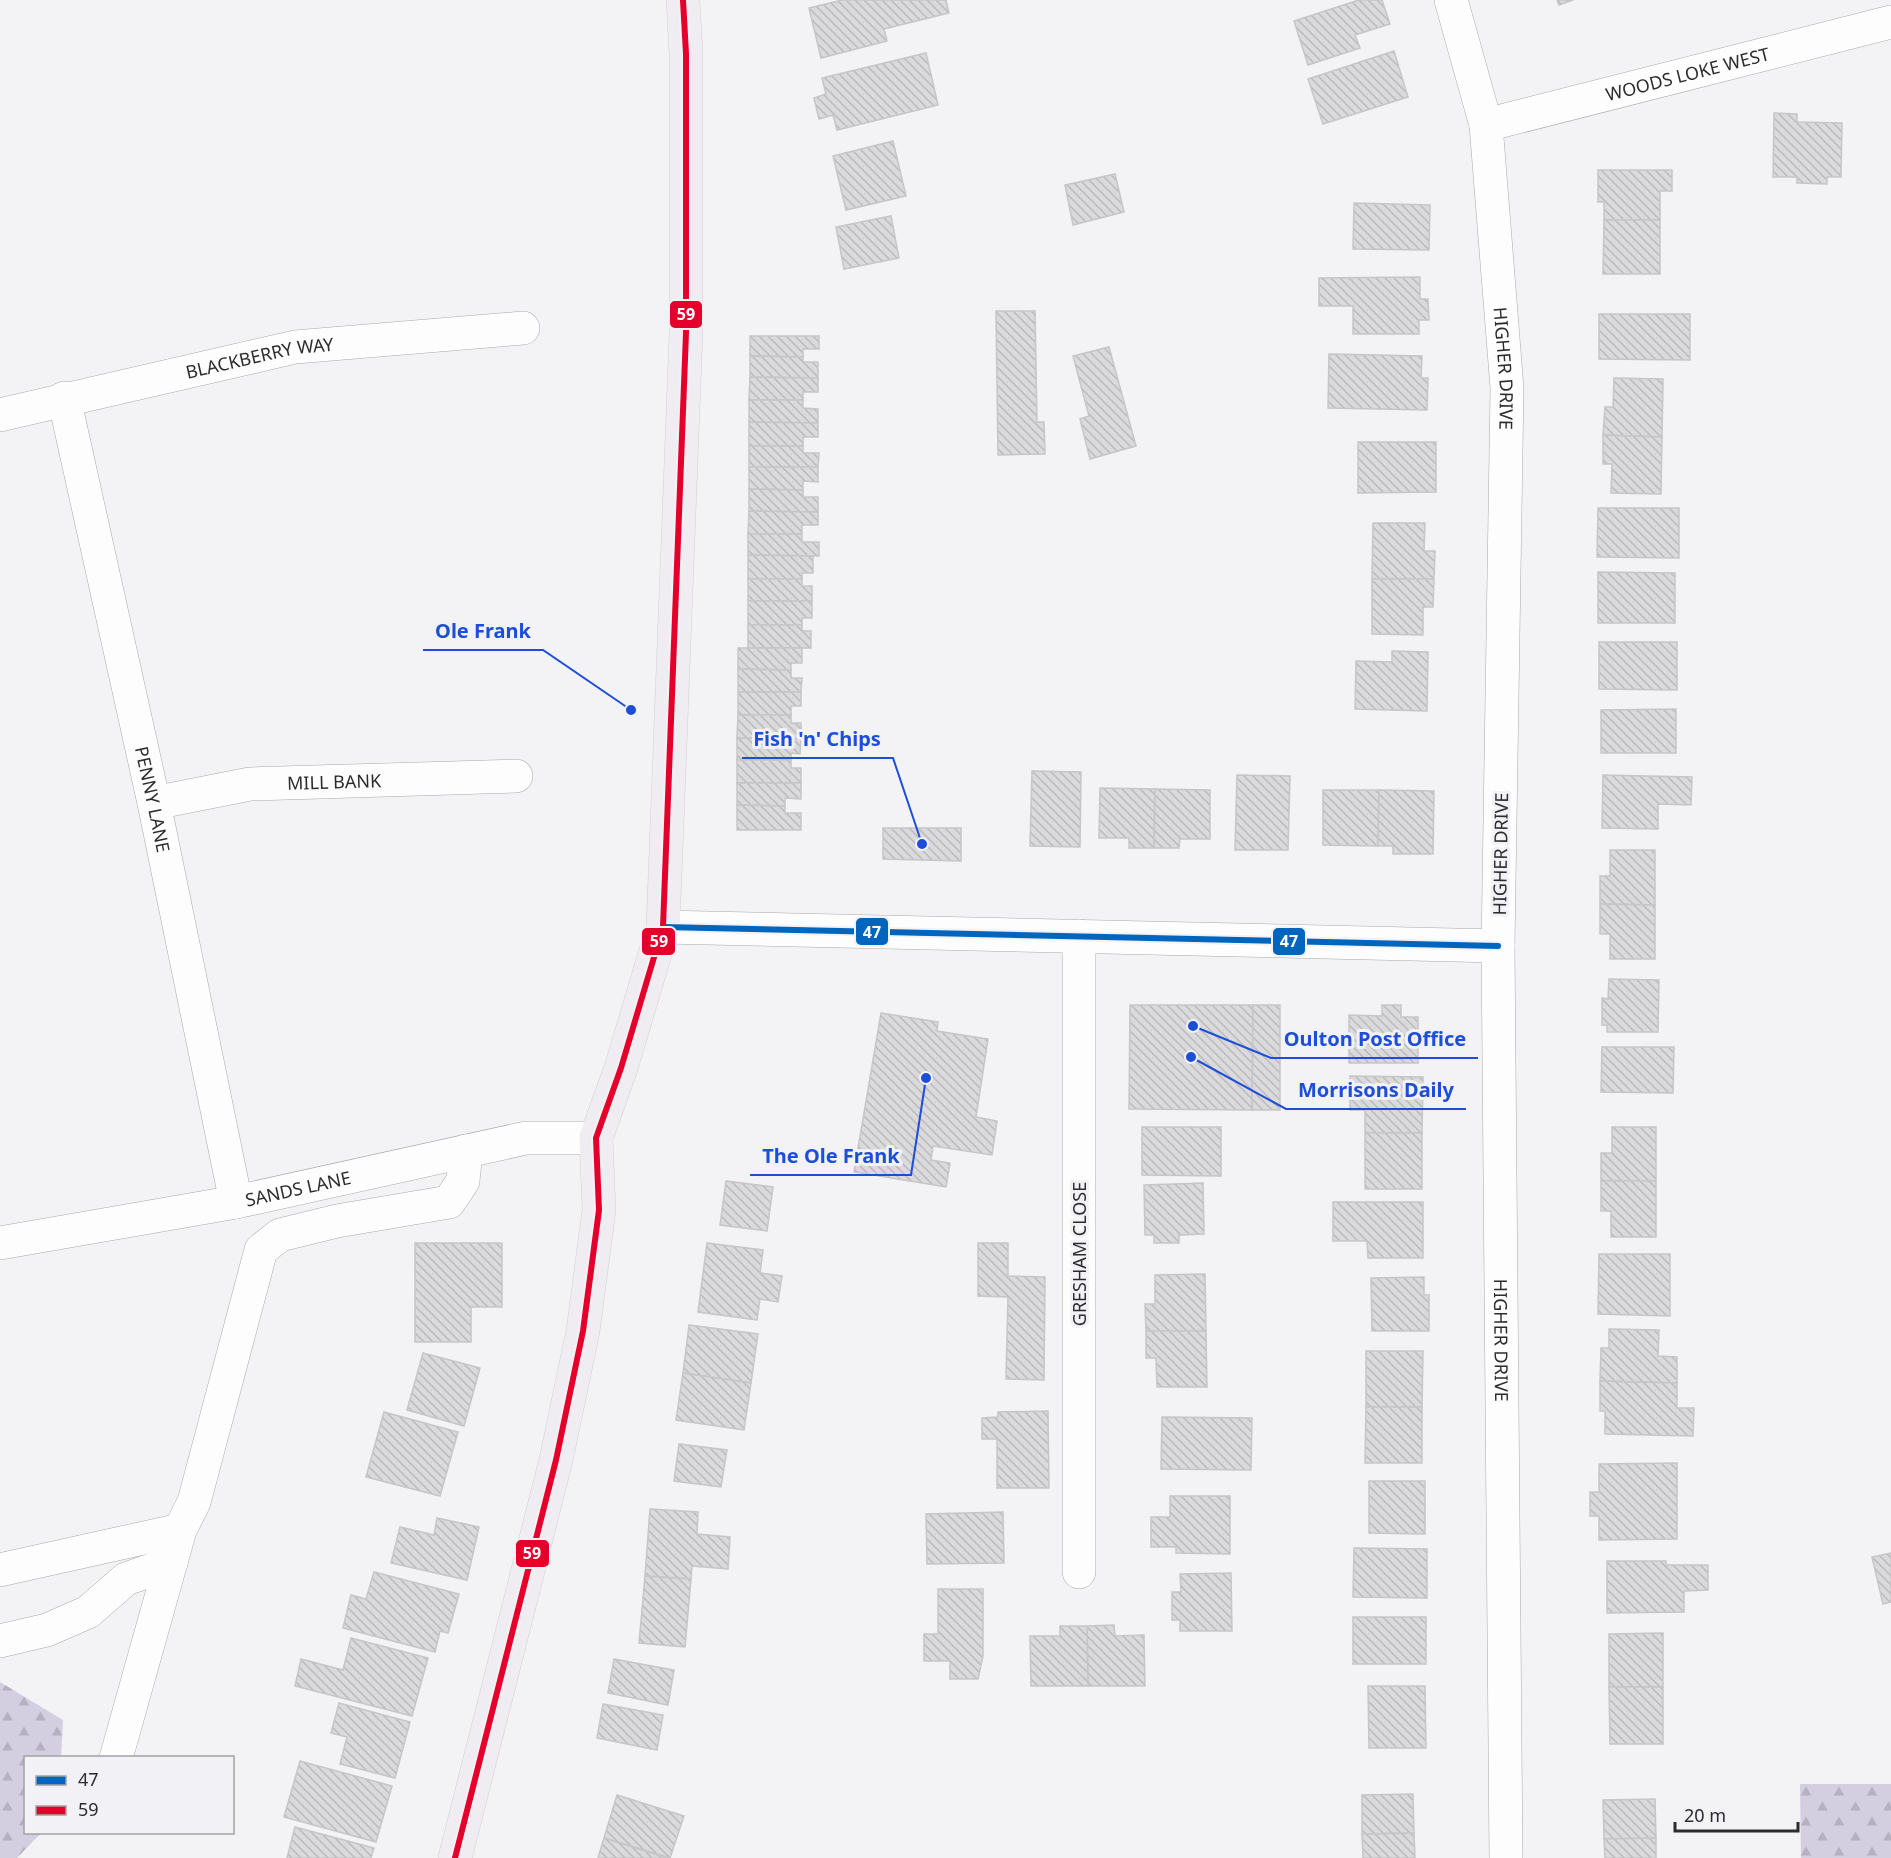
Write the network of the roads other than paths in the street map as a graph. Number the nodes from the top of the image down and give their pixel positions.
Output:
1 (683, 0) edge
2 (1451, 0) edge
3 (1891, 22) edge
4 (1486, 125) junction
5 (523, 328) dead end
6 (64, 398) junction
7 (0, 414) edge
8 (516, 776) dead end
9 (154, 802) junction
10 (663, 927) junction
11 (1079, 936) junction
12 (1498, 946) junction
13 (596, 1138) junction
14 (466, 1151) junction
15 (236, 1202) junction
16 (0, 1243) edge
17 (180, 1530) junction
18 (171, 1563) junction
19 (0, 1570) edge
20 (1079, 1572) dead end
21 (0, 1641) edge
22 (117, 1756) edge
23 (455, 1858) edge
24 (1506, 1858) edge

1 - 10 main road
2 - 4 street, HIGHER DRIVE
3 - 4 street, WOODS LOKE WEST
4 - 12 street, HIGHER DRIVE
5 - 6 street, BLACKBERRY WAY
6 - 7 street, BLACKBERRY WAY
6 - 9 street, PENNY LANE
8 - 9 street, MILL BANK
9 - 15 street, PENNY LANE
10 - 11 street
10 - 13 main road
11 - 12 street
11 - 20 street, GRESHAM CLOSE
12 - 24 street, HIGHER DRIVE
13 - 14 street, SANDS LANE
13 - 23 main road
14 - 15 street, SANDS LANE
14 - 17 street
15 - 16 street, SANDS LANE
17 - 18 street
17 - 19 street
18 - 21 street
18 - 22 street

